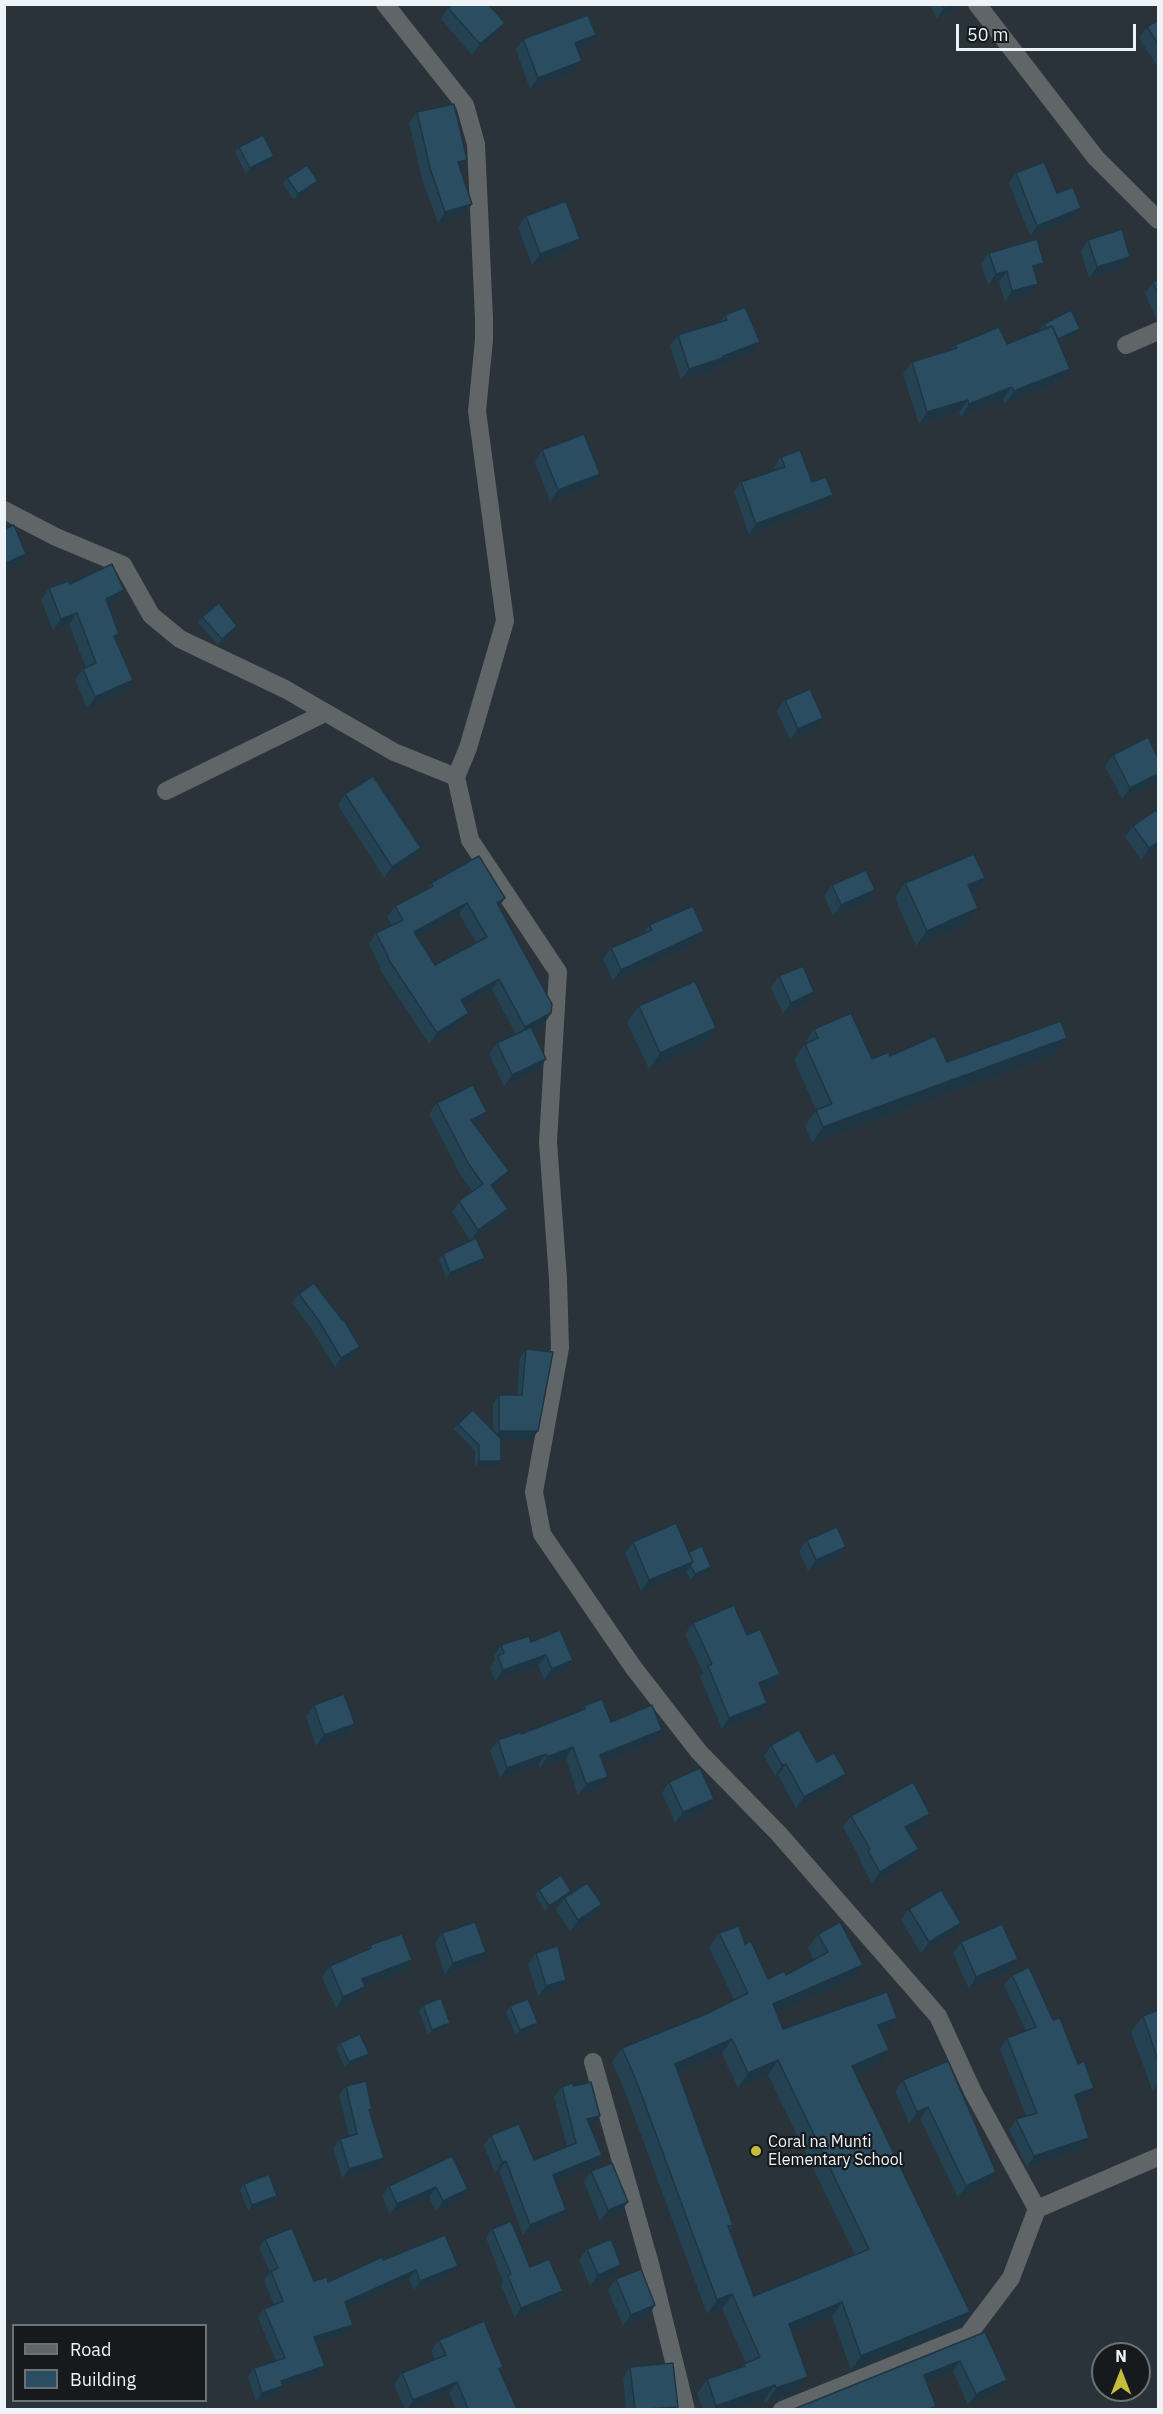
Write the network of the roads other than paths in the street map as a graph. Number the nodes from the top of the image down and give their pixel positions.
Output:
1 (385, 4) edge
2 (977, 4) edge
3 (1158, 220) edge
4 (1158, 331) edge
5 (1126, 345) dead end
6 (4, 510) edge
7 (325, 713) junction
8 (456, 777) junction
9 (166, 791) dead end
10 (593, 2062) dead end
11 (1158, 2157) edge
12 (1037, 2210) junction
13 (686, 2409) edge
14 (782, 2409) edge

1 - 8 street
2 - 3 street
4 - 5 street
6 - 7 street
7 - 8 street
7 - 9 street
8 - 12 street
10 - 13 street
11 - 12 street
12 - 14 street

